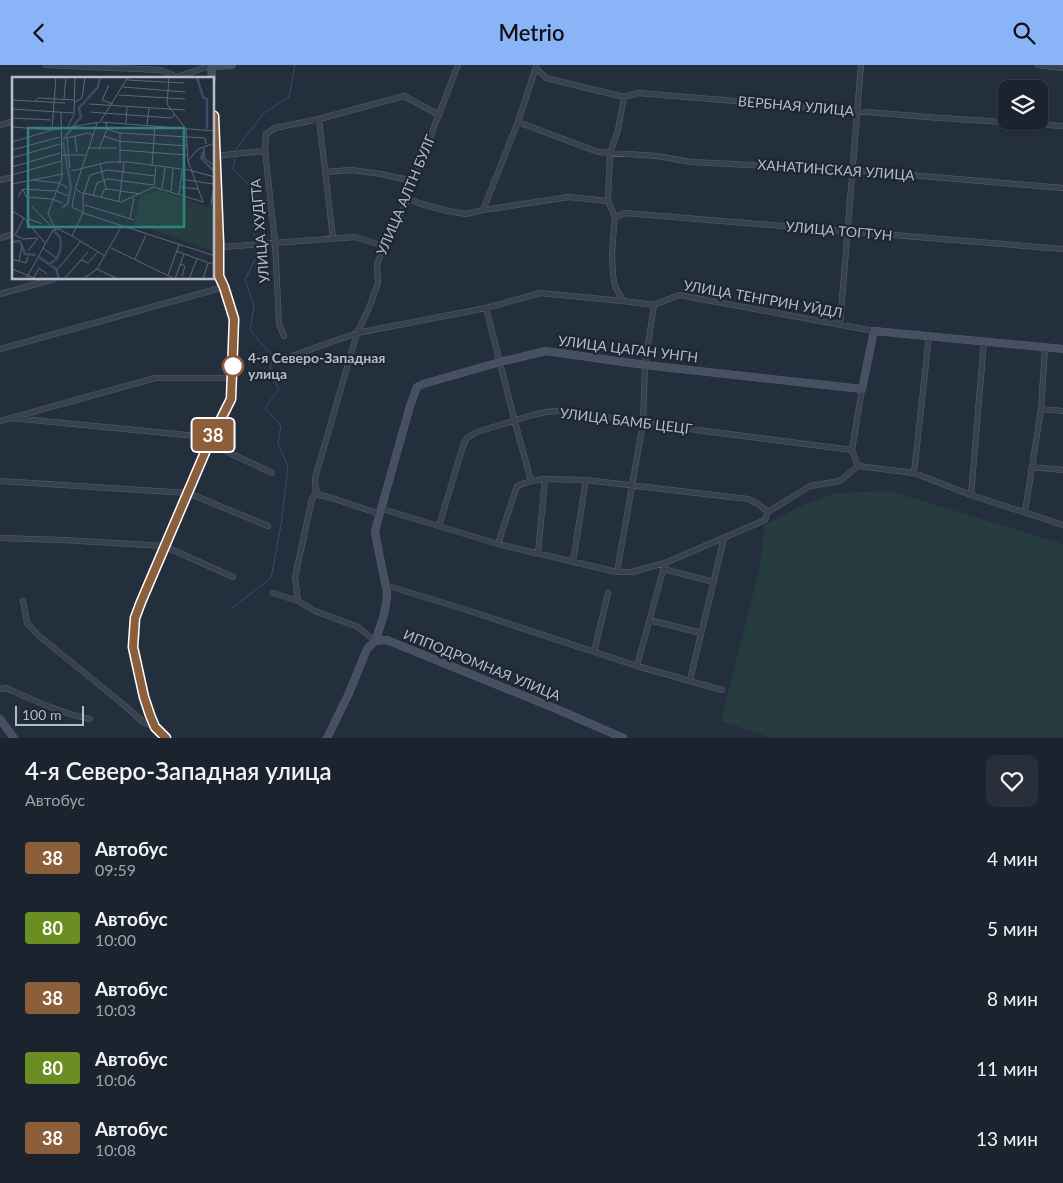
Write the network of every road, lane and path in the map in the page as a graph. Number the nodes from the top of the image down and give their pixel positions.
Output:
1 (46, 65) edge
2 (232, 65) edge
3 (458, 65) edge
4 (860, 65) edge
5 (1038, 65) edge
6 (212, 66) edge
7 (536, 67) edge
8 (1063, 67) edge
9 (159, 68) edge
10 (176, 77) joint
11 (624, 97) junction
12 (857, 110) junction
13 (439, 115) junction
14 (319, 119) junction
15 (518, 122) junction
16 (1063, 126) edge
17 (266, 151) junction
18 (610, 153) junction
19 (215, 157) joint
20 (852, 170) junction
21 (325, 172) junction
22 (215, 177) edge
23 (413, 181) junction
24 (1063, 188) edge
25 (408, 199) junction
26 (608, 201) junction
27 (483, 210) junction
28 (615, 217) junction
29 (848, 232) junction
30 (216, 233) edge
31 (333, 238) junction
32 (275, 243) junction
33 (384, 246) junction
34 (219, 248) junction
35 (1063, 249) edge
36 (50, 280) edge
37 (224, 287) junction
38 (0, 293) edge
39 (623, 301) junction
40 (654, 305) junction
41 (486, 308) junction
42 (840, 325) junction
43 (874, 331) junction
44 (357, 333) junction
45 (284, 336) dead end
46 (929, 336) junction
47 (984, 341) junction
48 (1045, 348) junction
49 (0, 349) edge
50 (1063, 349) edge
51 (289, 357) dead end
52 (500, 362) junction
53 (645, 365) junction
54 (233, 377) junction
55 (862, 389) junction
56 (1041, 409) junction
57 (1063, 411) edge
58 (12, 418) junction
59 (0, 421) edge
60 (515, 421) junction
61 (643, 423) junction
62 (209, 443) junction
63 (852, 450) junction
64 (858, 466) junction
65 (1032, 467) junction
66 (1063, 470) edge
67 (272, 473) dead end
68 (914, 473) junction
69 (545, 479) junction
70 (586, 480) junction
71 (0, 481) edge
72 (531, 481) junction
73 (632, 486) junction
74 (316, 491) junction
75 (188, 493) junction
76 (971, 495) junction
77 (381, 511) junction
78 (1025, 511) junction
79 (768, 512) junction
80 (1063, 525) edge
81 (268, 526) dead end
82 (439, 526) junction
83 (0, 538) edge
84 (724, 538) junction
85 (498, 544) junction
86 (164, 546) junction
87 (538, 553) junction
88 (573, 561) junction
89 (665, 563) junction
90 (663, 569) junction
91 (617, 572) junction
92 (233, 577) dead end
93 (714, 582) junction
94 (386, 585) junction
95 (273, 593) dead end
96 (608, 593) dead end
97 (23, 601) dead end
98 (298, 601) junction
99 (649, 620) junction
100 (701, 633) junction
101 (375, 641) junction
102 (594, 651) junction
103 (637, 666) junction
104 (690, 680) junction
105 (0, 689) edge
106 (722, 689) dead end
107 (0, 719) edge
108 (90, 719) dead end
109 (155, 727) junction
110 (14, 738) edge
111 (166, 738) edge
112 (328, 738) edge
113 (623, 738) edge

1 - 9 street
2 - 6 street
3 - 13 street, УЛИЦА АЛТН БУЛГ
4 - 12 street
5 - 8 street
6 - 10 street
7 - 11 street, ВЕРБНАЯ УЛИЦА
7 - 15 street
9 - 10 street
11 - 12 street, ВЕРБНАЯ УЛИЦА
11 - 18 street
12 - 16 street, ВЕРБНАЯ УЛИЦА
12 - 20 street
13 - 14 street
13 - 23 street, УЛИЦА АЛТН БУЛГ
14 - 17 street, УЛИЦА ХУДГТА
14 - 21 street
15 - 18 street, ХАНАТИНСКАЯ УЛИЦА
15 - 27 street
17 - 19 street
17 - 32 street, УЛИЦА ХУДГТА
18 - 20 street, ХАНАТИНСКАЯ УЛИЦА
18 - 26 street
19 - 22 street
20 - 24 street, ХАНАТИНСКАЯ УЛИЦА
20 - 29 street
21 - 23 street
21 - 31 street
22 - 30 street
23 - 25 street, УЛИЦА АЛТН БУЛГ
25 - 27 street
25 - 33 street, УЛИЦА АЛТН БУЛГ
26 - 27 street
26 - 28 street
28 - 29 street, УЛИЦА ТОГТУН
28 - 39 street
29 - 35 street, УЛИЦА ТОГТУН
29 - 42 street
30 - 34 street
31 - 32 street
31 - 33 street
32 - 34 street
32 - 45 street, УЛИЦА ХУДГТА
33 - 44 street, УЛИЦА АЛТН БУЛГ
34 - 37 street
36 - 38 street
37 - 49 street
37 - 54 street
39 - 40 street, УЛИЦА ТЕНГРИН УЙДЛ
39 - 41 street, УЛИЦА ТЕНГРИН УЙДЛ
40 - 42 street, УЛИЦА ТЕНГРИН УЙДЛ
40 - 53 street
41 - 44 street, УЛИЦА ТЕНГРИН УЙДЛ
41 - 52 street
42 - 43 street, УЛИЦА ТЕНГРИН УЙДЛ
43 - 46 street, УЛИЦА ТЕНГРИН УЙДЛ
43 - 55 street
44 - 51 street, УЛИЦА ТЕНГРИН УЙДЛ
44 - 74 street, УЛИЦА АЛТН БУЛГ
46 - 47 street, УЛИЦА ТЕНГРИН УЙДЛ
46 - 68 street
47 - 48 street, УЛИЦА ТЕНГРИН УЙДЛ
47 - 76 street
48 - 50 street, УЛИЦА ТЕНГРИН УЙДЛ
48 - 56 street
52 - 53 street, УЛИЦА ЦАГАН УНГН
52 - 60 street
52 - 77 street, УЛИЦА ЦАГАН УНГН
53 - 55 street, УЛИЦА ЦАГАН УНГН
53 - 61 street
54 - 58 street
54 - 62 street
55 - 63 street
56 - 57 street
56 - 65 street
58 - 59 street
58 - 62 street
60 - 61 street, УЛИЦА БАМБ ЦЕЦГ
60 - 72 street
60 - 82 street, УЛИЦА БАМБ ЦЕЦГ
61 - 63 street, УЛИЦА БАМБ ЦЕЦГ
61 - 73 street
62 - 67 street
62 - 75 street
63 - 64 street
64 - 68 street
64 - 79 street
65 - 66 street
65 - 78 street
68 - 76 street
69 - 70 street
69 - 72 street
69 - 87 street
70 - 73 street
70 - 88 street
71 - 75 street
72 - 85 street
73 - 79 street
73 - 91 street
74 - 77 street
74 - 98 street, УЛИЦА АЛТН БУЛГ
75 - 81 street
75 - 86 street
76 - 78 street
77 - 82 street
77 - 94 street, УЛИЦА ЦАГАН УНГН
78 - 80 street
79 - 84 street
82 - 85 street
83 - 86 street
84 - 89 street
84 - 93 street
85 - 87 street
86 - 92 street
86 - 109 street
87 - 88 street
88 - 91 street
89 - 90 street
89 - 91 street
90 - 93 street
90 - 99 street
93 - 100 street
94 - 101 street, УЛИЦА ЦАГАН УНГН
94 - 102 street
95 - 98 street
96 - 102 street
97 - 109 street
98 - 101 street
99 - 100 street
99 - 103 street
100 - 104 street
101 - 112 street
101 - 113 street, ИППОДРОМНАЯ УЛИЦА
102 - 103 street
103 - 104 street
104 - 106 street
105 - 108 street
107 - 110 street
109 - 111 street

